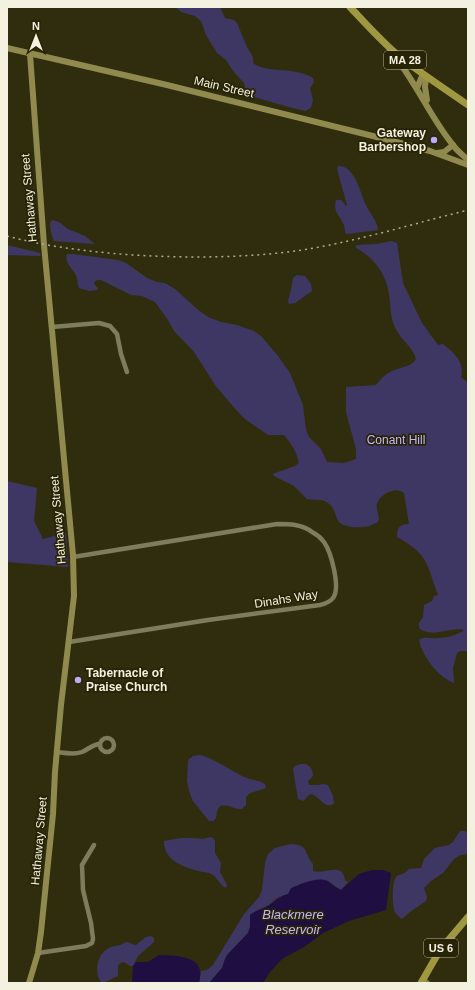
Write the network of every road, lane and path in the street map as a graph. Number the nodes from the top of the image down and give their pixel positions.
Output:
1 (350, 7) edge
2 (384, 42) junction
3 (7, 48) edge
4 (30, 54) junction
5 (425, 75) junction
6 (417, 88) junction
7 (468, 105) edge
8 (430, 111) junction
9 (455, 147) junction
10 (435, 153) junction
11 (443, 156) junction
12 (468, 160) edge
13 (468, 165) edge
14 (52, 327) junction
15 (127, 372) dead end
16 (73, 557) junction
17 (69, 642) junction
18 (99, 744) dead end
19 (56, 752) junction
20 (94, 845) dead end
21 (468, 917) edge
22 (38, 953) junction
23 (424, 982) edge
24 (29, 983) edge

1 - 2 main road, MA 28
2 - 5 main road, MA 28
2 - 6 street
3 - 4 street, Main Street
4 - 10 street, Main Street
4 - 14 street, Hathaway Street
5 - 6 street
5 - 7 main road, MA 28
5 - 8 street
6 - 8 street
8 - 9 street
9 - 10 street
9 - 11 street
9 - 12 street
10 - 11 street, Main Street
11 - 13 street, Main Street
14 - 15 street
14 - 16 street, Hathaway Street
16 - 17 street, Hathaway Street
16 - 17 street, Dinahs Way
17 - 19 street, Hathaway Street
18 - 19 street
19 - 22 street, Hathaway Street
20 - 22 street
21 - 23 main road, US 6
22 - 24 street, Hathaway Street

